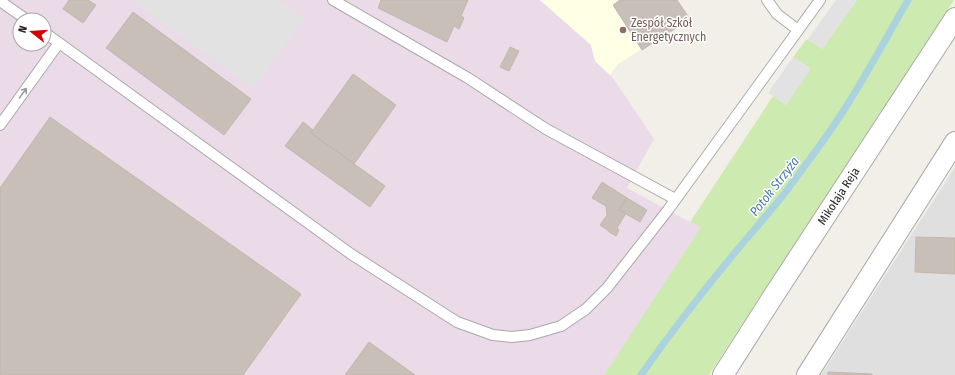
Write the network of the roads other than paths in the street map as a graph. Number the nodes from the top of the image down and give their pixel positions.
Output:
1 (333, 0) edge
2 (767, 0) edge
3 (820, 0) edge
4 (0, 1) edge
5 (16, 12) edge
6 (955, 18) edge
7 (798, 30) junction
8 (52, 38) edge
9 (59, 43) junction
10 (0, 125) edge
11 (955, 142) edge
12 (675, 199) junction
13 (723, 375) edge
14 (807, 375) edge

1 - 12 lane
2 - 7 lane
3 - 7 lane
4 - 5 lane
6 - 13 street, Mikołaja Reja
7 - 12 lane
8 - 9 lane
10 -> 9 lane
9 - 12 lane
11 - 14 street

